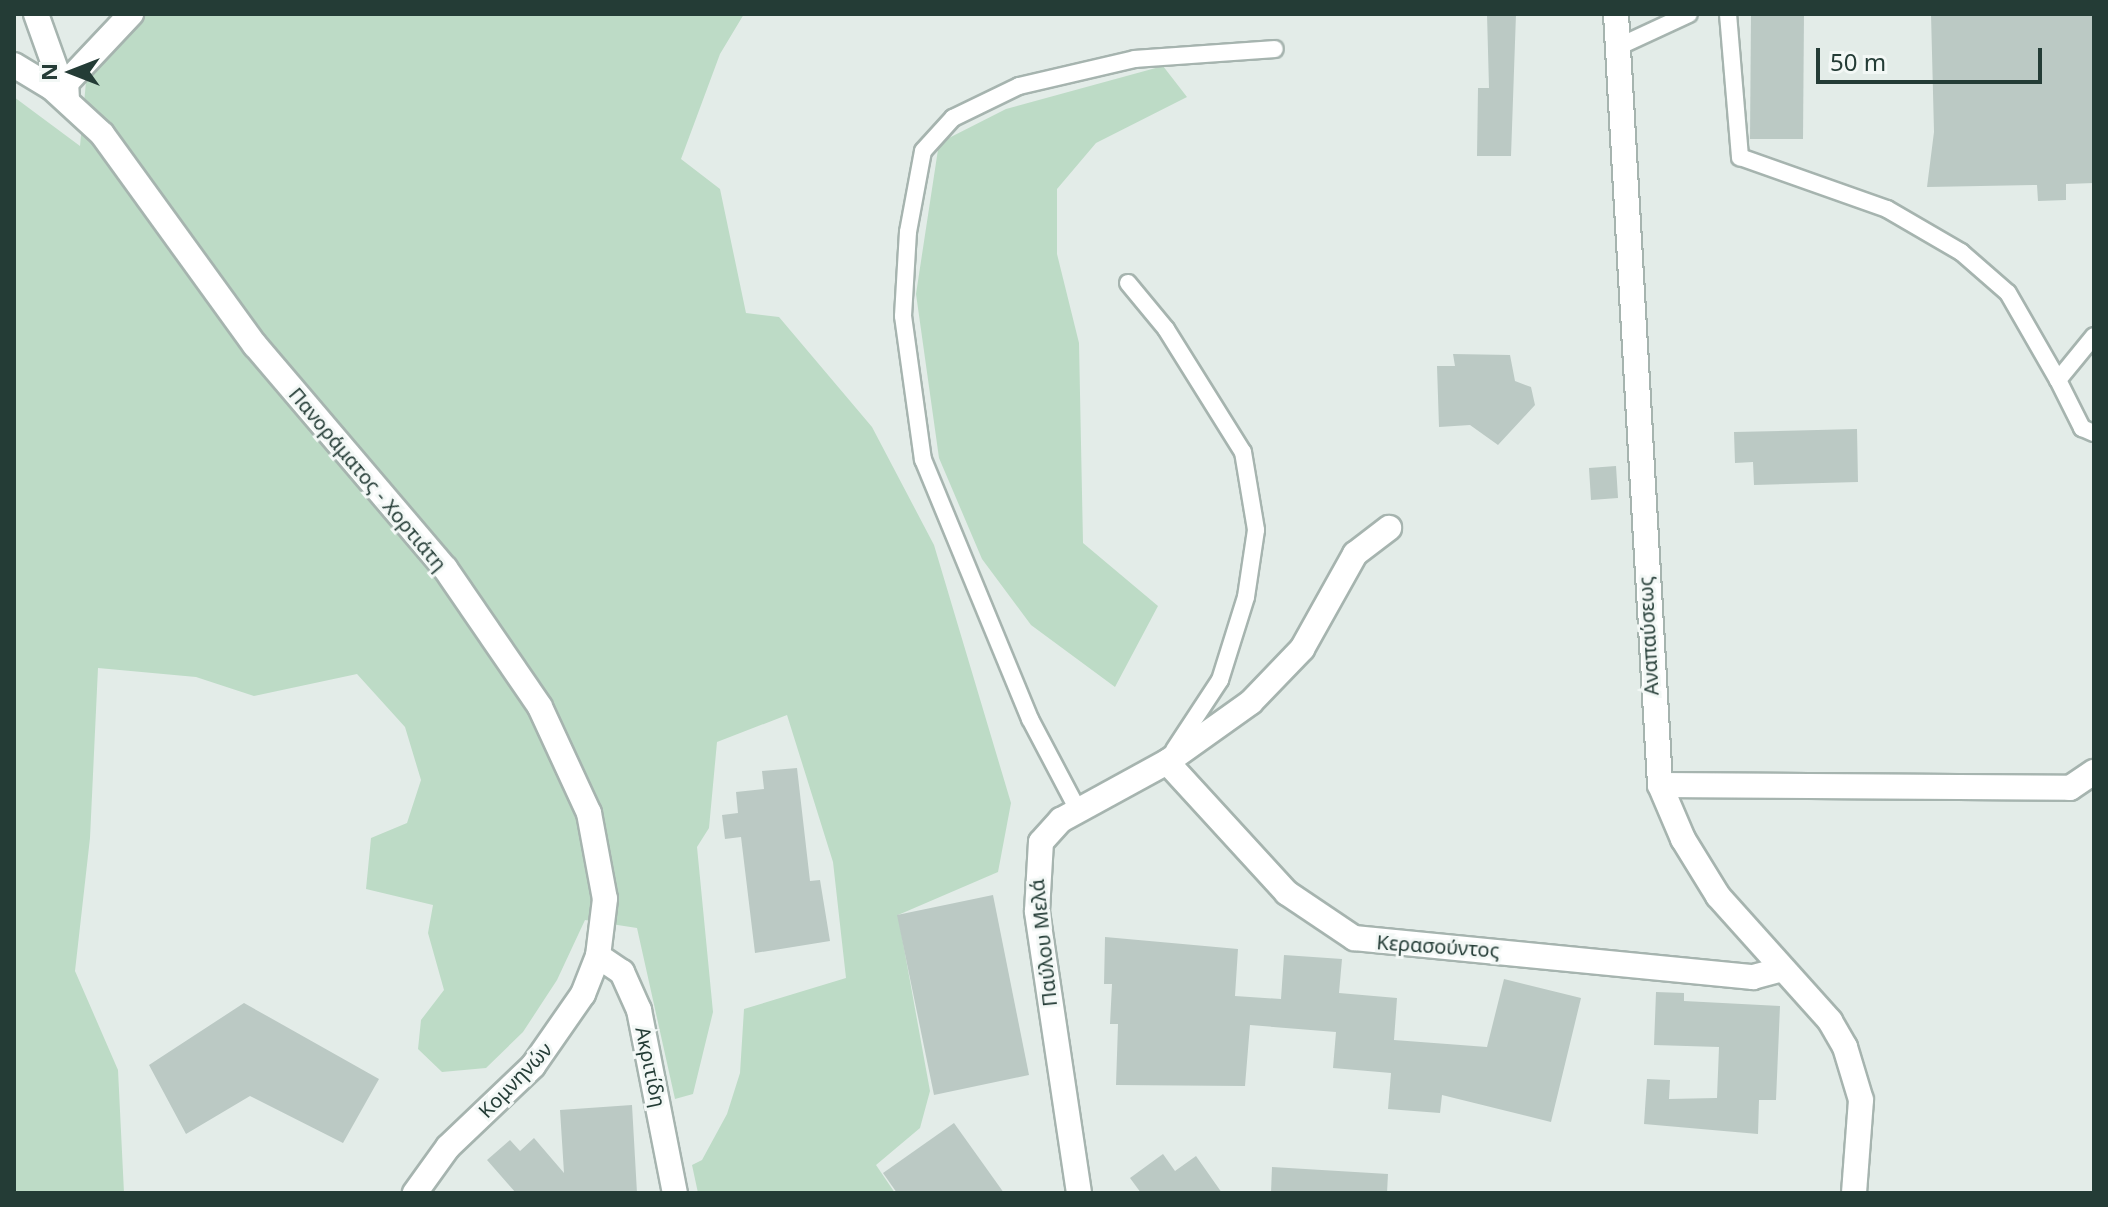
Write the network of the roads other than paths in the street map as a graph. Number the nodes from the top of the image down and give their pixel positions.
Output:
1 (36, 14) edge
2 (131, 14) edge
3 (1616, 14) edge
4 (1689, 14) edge
5 (1728, 14) edge
6 (1618, 47) junction
7 (1275, 49) dead end
8 (14, 65) edge
9 (67, 100) junction
10 (1128, 283) dead end
11 (2094, 336) edge
12 (2058, 380) junction
13 (2094, 433) edge
14 (1389, 528) dead end
15 (1167, 762) junction
16 (2094, 772) edge
17 (1660, 785) junction
18 (1078, 810) junction
19 (598, 956) junction
20 (1780, 970) junction
21 (415, 1193) edge
22 (675, 1193) edge
23 (1079, 1193) edge
24 (1854, 1193) edge

1 - 9 street
2 - 9 street
3 - 6 street, Αναπαύσεως
4 - 6 lane
5 - 12 lane
6 - 17 street, Αναπαύσεως
7 - 18 lane
8 - 9 street, Πανοράματος - Χορτιάτη
9 - 19 street, Πανοράματος - Χορτιάτη
10 - 15 lane
11 - 12 lane
12 - 13 lane
14 - 15 street, Παύλου Μελά
15 - 18 street, Παύλου Μελά
15 - 20 street, Κερασούντος
16 - 17 street
17 - 20 street, Αναπαύσεως
18 - 23 street, Παύλου Μελά
19 - 21 street, Κομνηνών
19 - 22 street, Ακριτίδη
20 - 24 street, Αναπαύσεως

